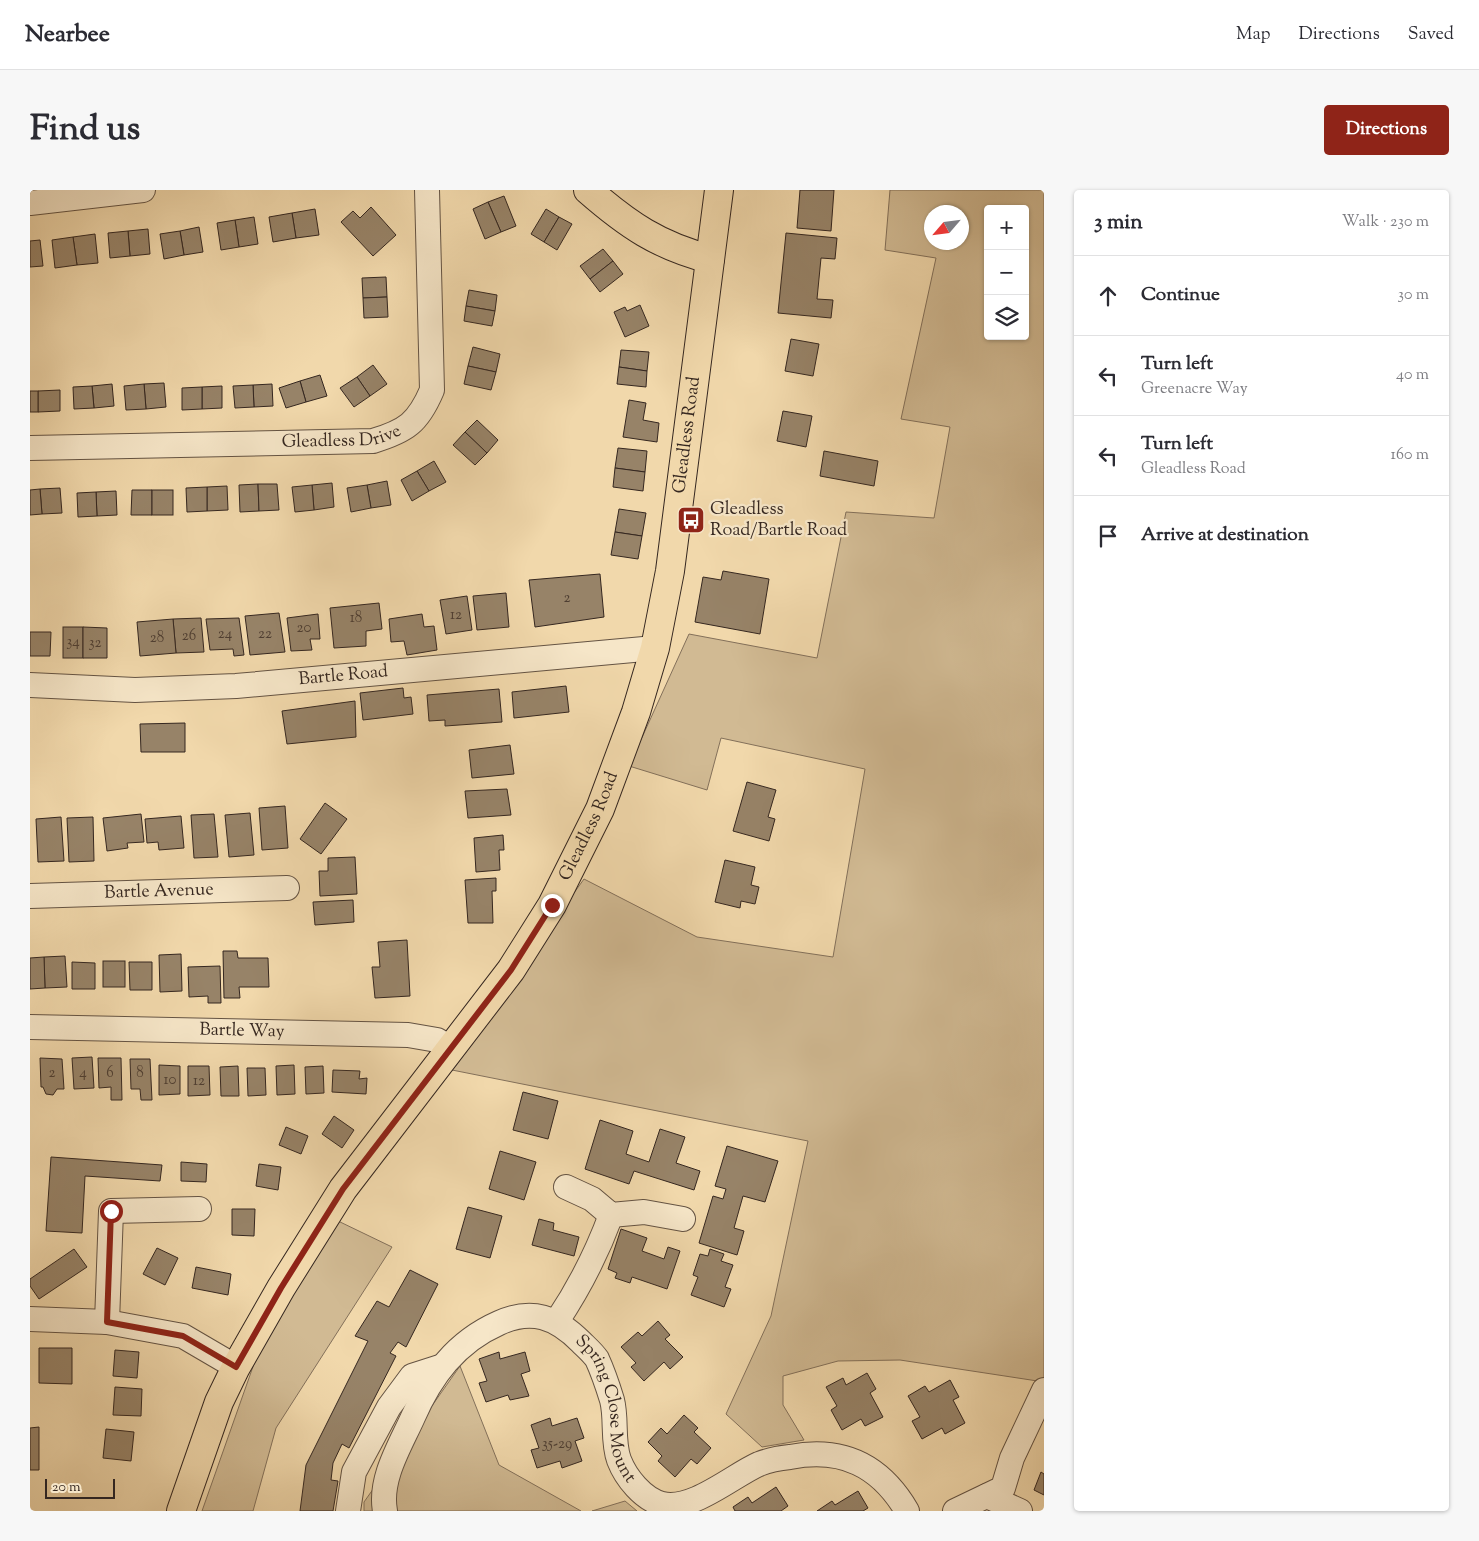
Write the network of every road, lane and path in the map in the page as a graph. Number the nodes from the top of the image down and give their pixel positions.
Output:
1 (143, 190) edge
2 (427, 190) edge
3 (588, 190) edge
4 (719, 190) edge
5 (30, 203) edge
6 (710, 259) junction
7 (30, 448) edge
8 (655, 648) junction
9 (30, 685) edge
10 (287, 888) dead end
11 (30, 896) edge
12 (30, 1027) edge
13 (452, 1049) junction
14 (566, 1187) dead end
15 (199, 1209) dead end
16 (610, 1215) junction
17 (683, 1219) dead end
18 (30, 1319) edge
19 (557, 1321) junction
20 (107, 1322) junction
21 (236, 1367) junction
22 (440, 1367) junction
23 (1044, 1390) edge
24 (354, 1472) junction
25 (386, 1478) junction
26 (987, 1496) junction
27 (181, 1511) edge
28 (348, 1511) edge
29 (385, 1511) edge
30 (907, 1511) edge
31 (955, 1511) edge
32 (1020, 1511) edge

1 - 5 street
2 - 7 street, Gleadless Drive
3 - 6 main road
4 - 6 main road, Gleadless Road
6 - 8 main road, Gleadless Road
8 - 9 street, Bartle Road
8 - 13 main road, Gleadless Road
10 - 11 street, Bartle Avenue
12 - 13 street, Bartle Way
13 - 21 main road, Gleadless Road
14 - 16 street
15 - 20 street
16 - 17 street
16 - 19 street
18 - 20 street
19 - 22 street, Spring Close Mount
19 - 30 street, Spring Close Mount
20 - 21 street
21 - 27 main road, Gleadless Road
22 - 24 street
22 - 25 street, Spring Close Mount
23 - 26 street
24 - 25 street
24 - 28 street
25 - 29 street, Spring Close Mount
26 - 31 street
26 - 32 street

